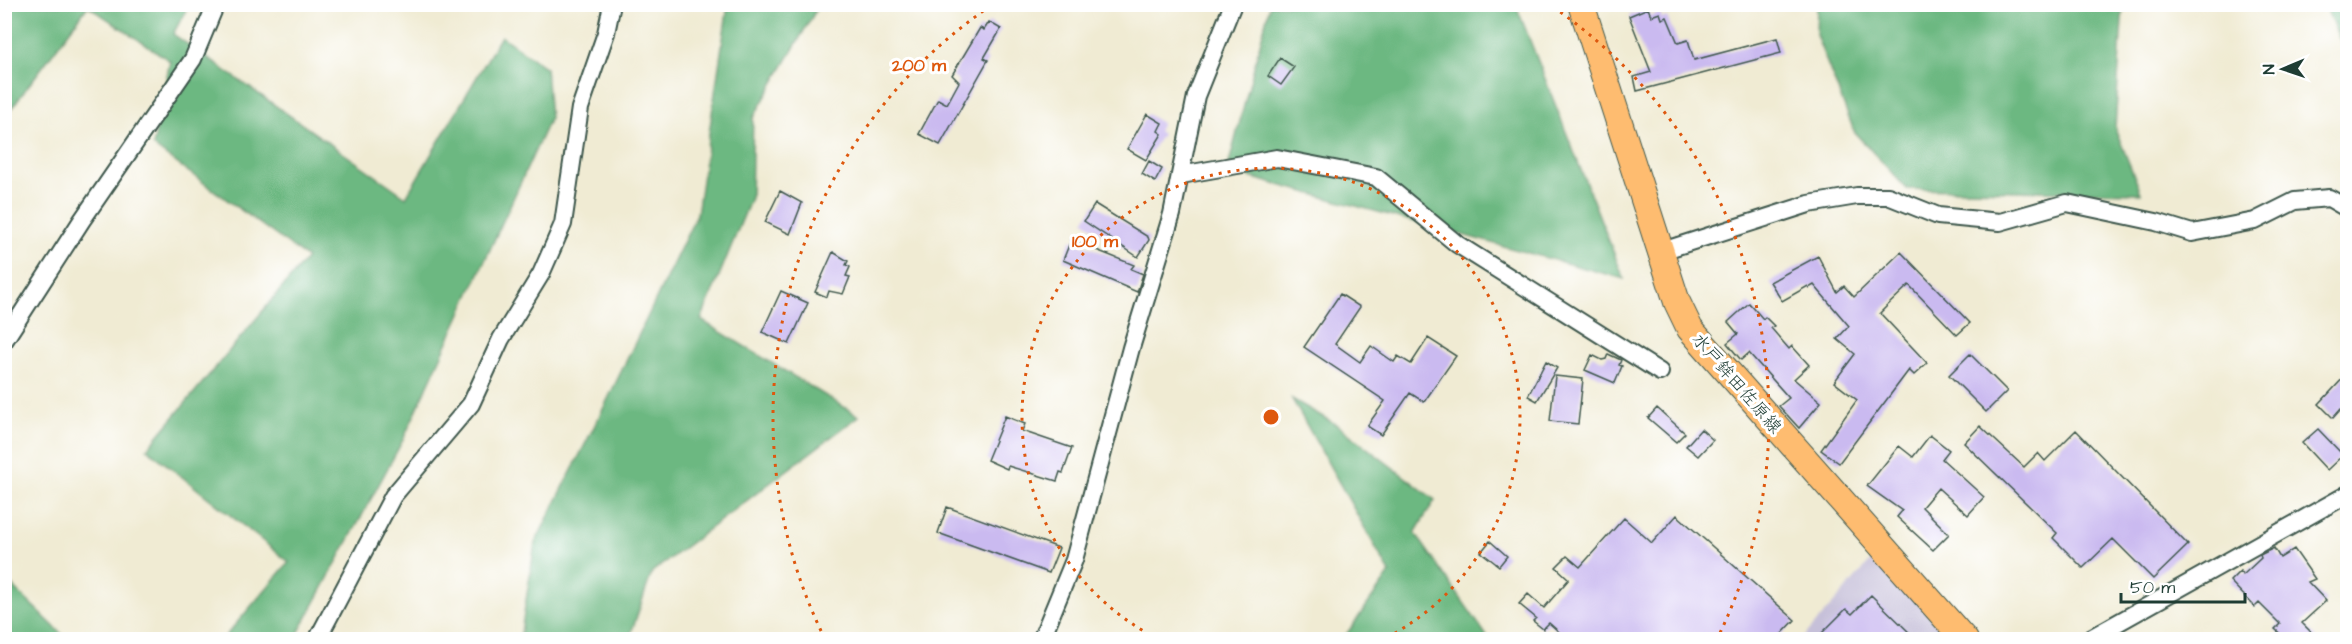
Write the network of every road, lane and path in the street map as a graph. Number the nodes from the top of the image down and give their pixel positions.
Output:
1 (216, 4) edge
2 (612, 4) edge
3 (1233, 4) edge
4 (1581, 4) edge
5 (1181, 175) junction
6 (2348, 209) edge
7 (1662, 251) junction
8 (4, 341) edge
9 (1660, 372) dead end
10 (2348, 494) edge
11 (317, 639) edge
12 (1041, 639) edge
13 (1965, 639) edge
14 (2087, 639) edge

1 - 8 street
2 - 11 street
3 - 5 street
4 - 7 main road, 水戸鉾田佐原線
5 - 9 street
5 - 12 street
6 - 7 street
7 - 13 main road, 水戸鉾田佐原線
10 - 14 street

